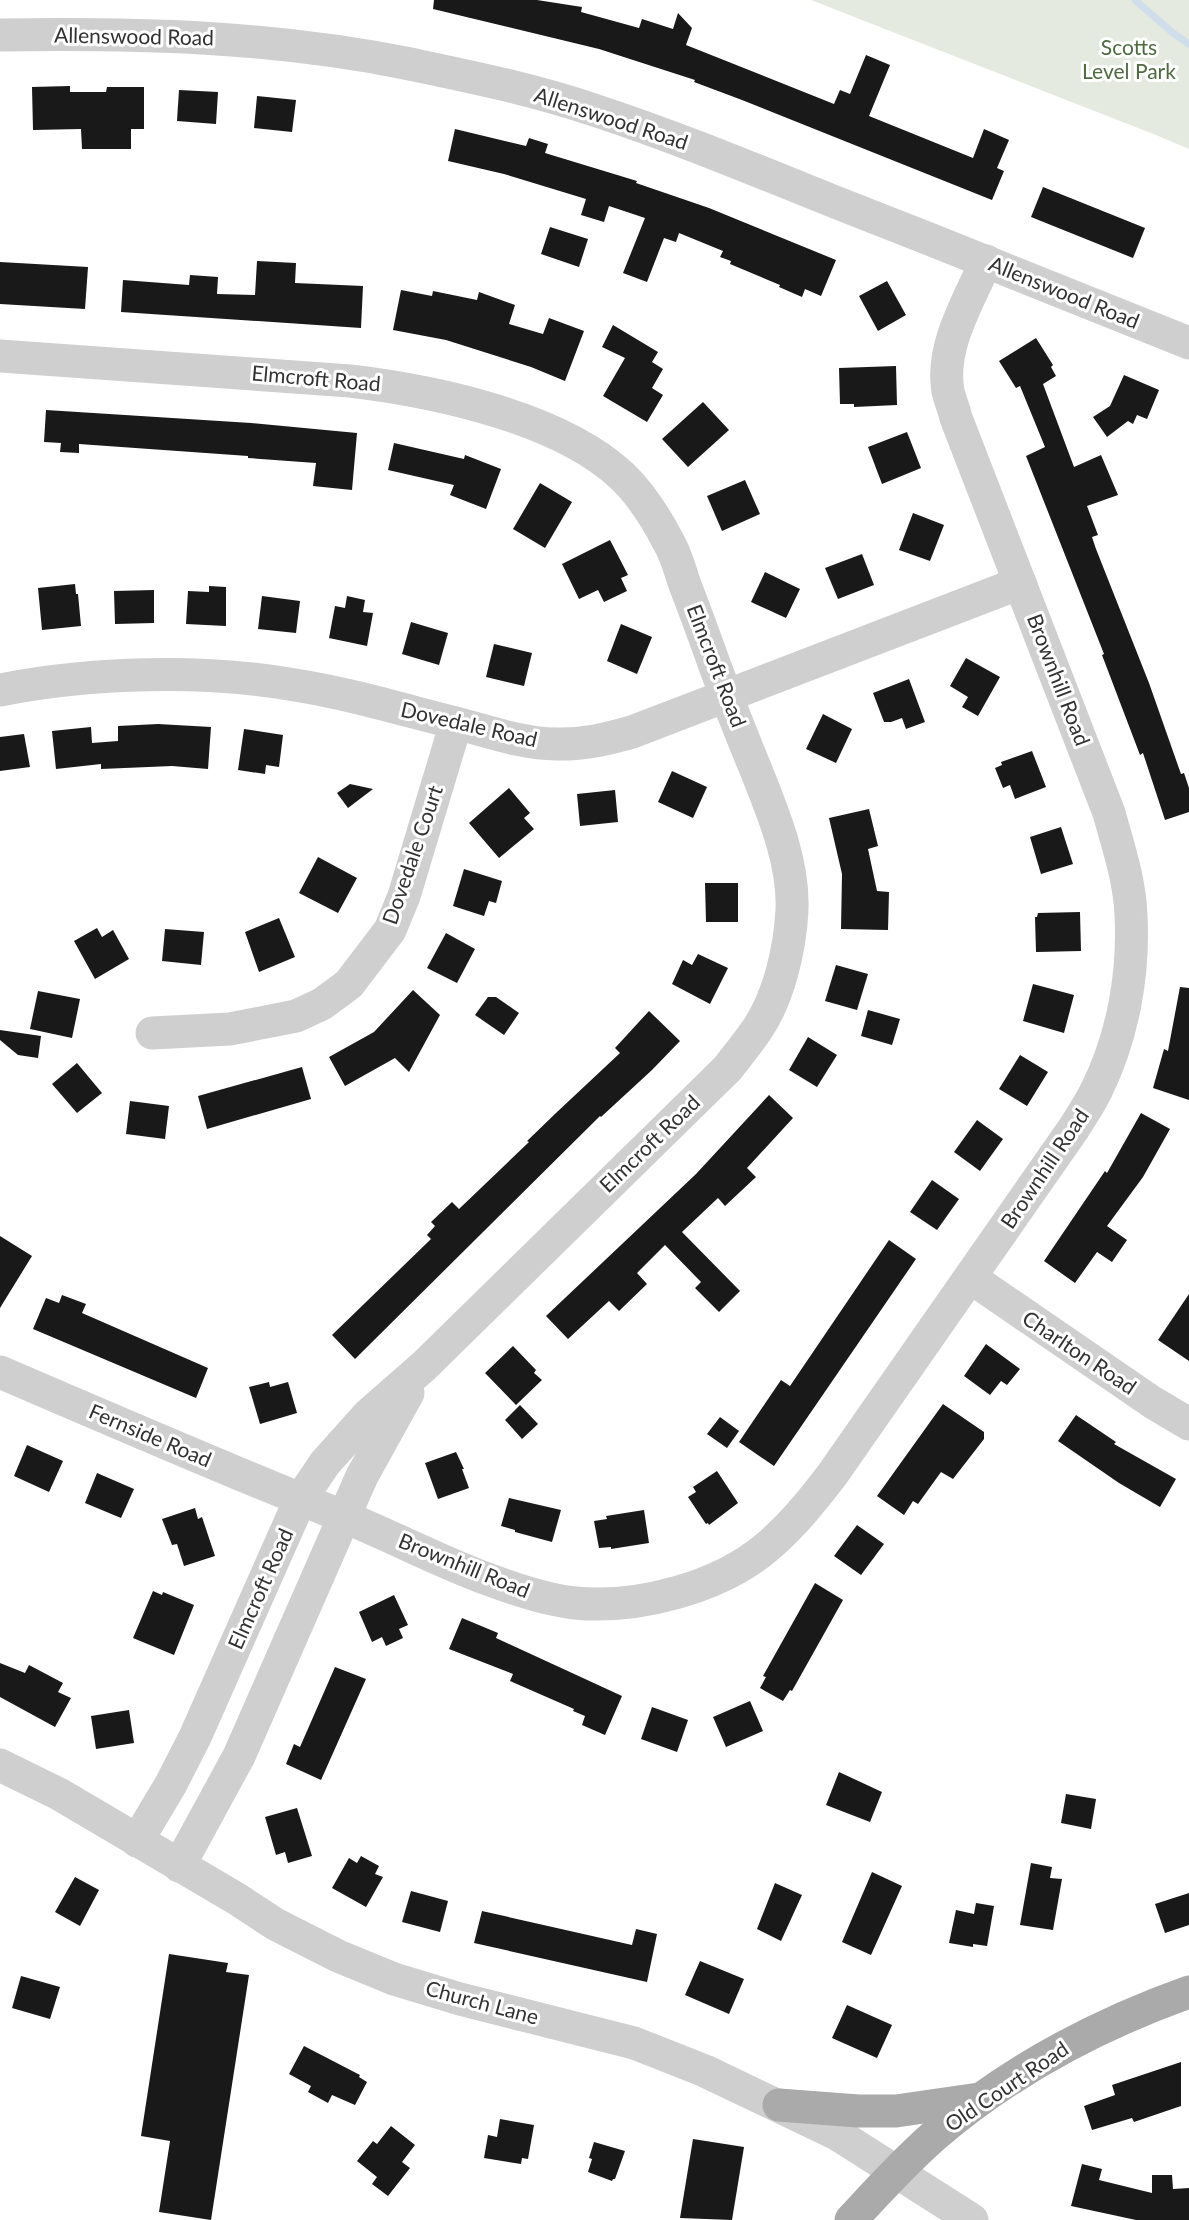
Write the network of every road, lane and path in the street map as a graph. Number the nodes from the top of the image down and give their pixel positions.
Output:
1 (0, 35) edge
2 (986, 261) junction
3 (1189, 344) edge
4 (0, 356) edge
5 (1020, 583) junction
6 (0, 690) edge
7 (726, 696) junction
8 (456, 723) junction
9 (152, 1033) dead end
10 (971, 1278) junction
11 (424, 1366) junction
12 (0, 1372) edge
13 (1189, 1424) edge
14 (300, 1500) junction
15 (344, 1517) junction
16 (0, 1765) edge
17 (137, 1841) junction
18 (179, 1866) junction
19 (1189, 1992) edge
20 (981, 2099) junction
21 (779, 2105) junction
22 (897, 2171) junction
23 (851, 2220) edge
24 (972, 2220) edge

1 - 2 street, Allenswood Road
2 - 3 street, Allenswood Road
2 - 5 street, Brownhill Road
4 - 7 street, Elmcroft Road
5 - 7 street, Dovedale Road
5 - 10 street, Brownhill Road
6 - 8 street, Dovedale Road
7 - 8 street, Dovedale Road
7 - 11 street, Elmcroft Road
8 - 9 street, Dovedale Court
10 - 13 street, Charlton Road
10 - 15 street, Brownhill Road
11 - 14 street, Elmcroft Road
11 - 15 street, Elmcroft Road
12 - 14 street, Fernside Road
14 - 15 street, Brownhill Road
14 - 17 street, Elmcroft Road
15 - 18 street, Elmcroft Road
16 - 17 street, Church Lane
17 - 18 street, Church Lane
18 - 21 street, Church Lane
19 - 20 main road, Old Court Road
20 - 21 main road
20 - 22 main road, Old Court Road
21 - 22 street, Church Lane
22 - 23 main road, Old Court Road
22 - 24 street, Church Lane

